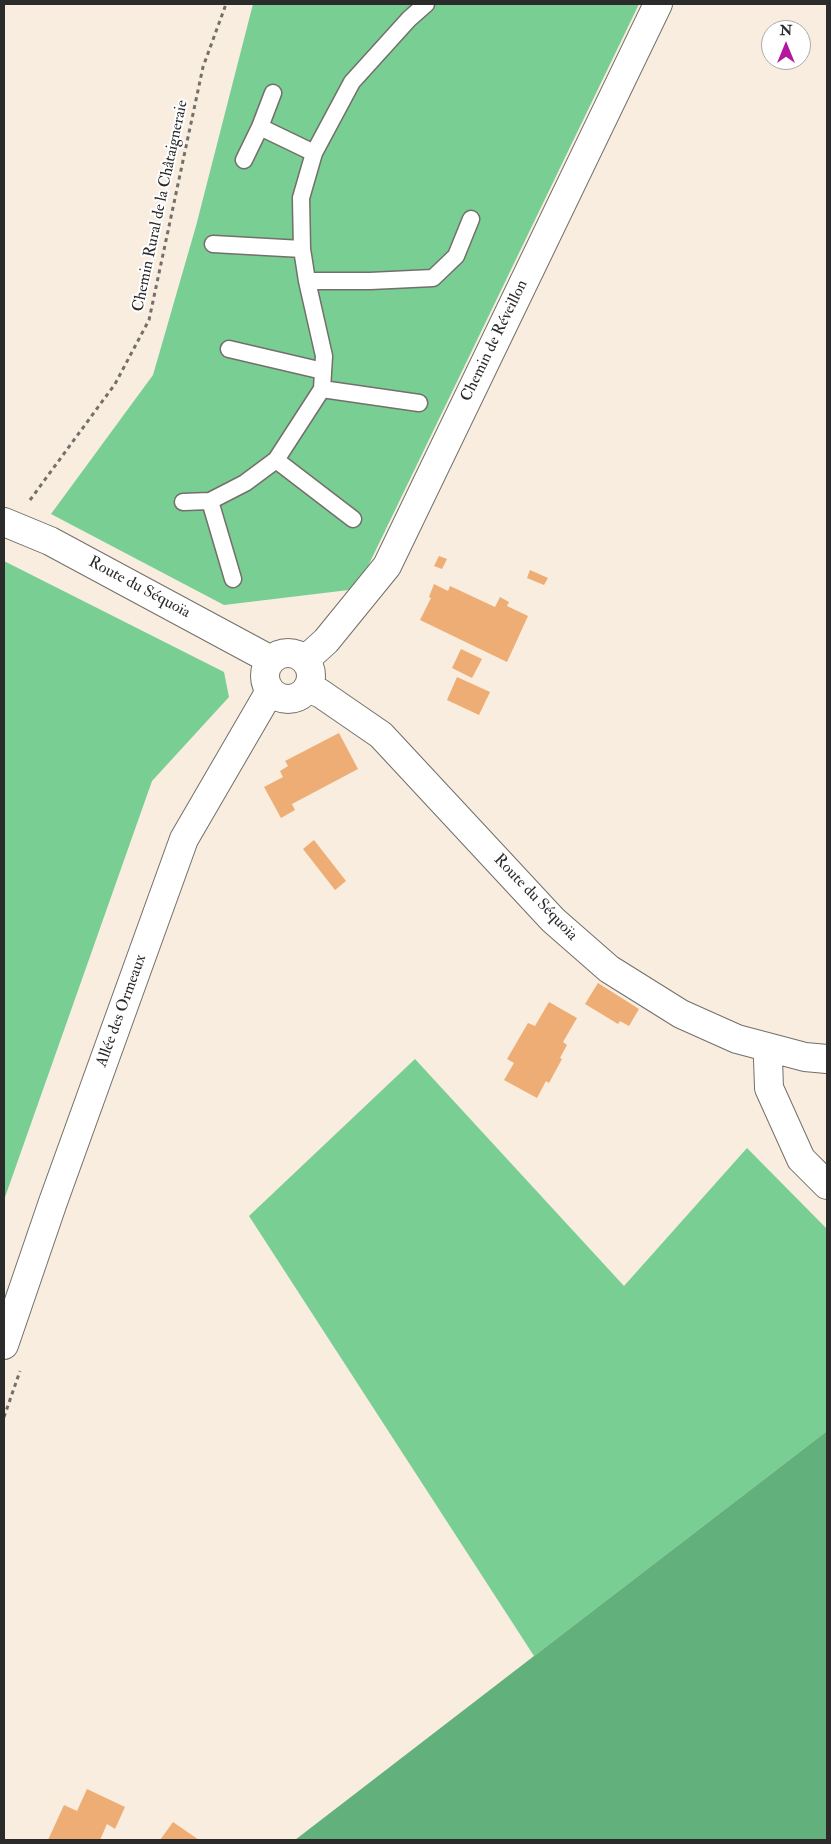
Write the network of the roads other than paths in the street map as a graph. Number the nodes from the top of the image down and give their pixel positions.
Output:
1 (426, 4) edge
2 (658, 4) edge
3 (273, 93) dead end
4 (260, 127) junction
5 (314, 153) junction
6 (244, 160) dead end
7 (471, 219) dead end
8 (214, 244) dead end
9 (302, 249) junction
10 (307, 282) junction
11 (230, 349) dead end
12 (323, 371) junction
13 (322, 389) junction
14 (419, 403) dead end
15 (276, 460) junction
16 (210, 501) junction
17 (183, 502) dead end
18 (353, 519) dead end
19 (8, 524) edge
20 (233, 579) dead end
21 (271, 660) junction
22 (305, 660) junction
23 (307, 689) junction
24 (270, 691) junction
25 (771, 1048) junction
26 (827, 1059) edge
27 (827, 1185) edge
28 (4, 1345) edge

1 - 5 lane
2 - 22 street, Chemin de Réveillon
3 - 4 lane
4 - 5 lane
4 - 6 lane
5 - 9 lane
7 - 10 lane
8 - 9 lane
9 - 10 lane
10 - 12 lane
11 - 12 lane
12 - 13 lane
13 - 14 lane
13 - 15 lane
15 - 16 lane
15 - 18 lane
16 - 17 lane
16 - 20 lane
19 - 21 street, Route du Séquoïa
21 - 22 street
21 - 24 street
22 - 23 street
23 - 24 street
23 - 25 street, Route du Séquoïa
24 - 28 street, Allée des Ormeaux
25 - 26 street, Route du Séquoïa
25 - 27 street

